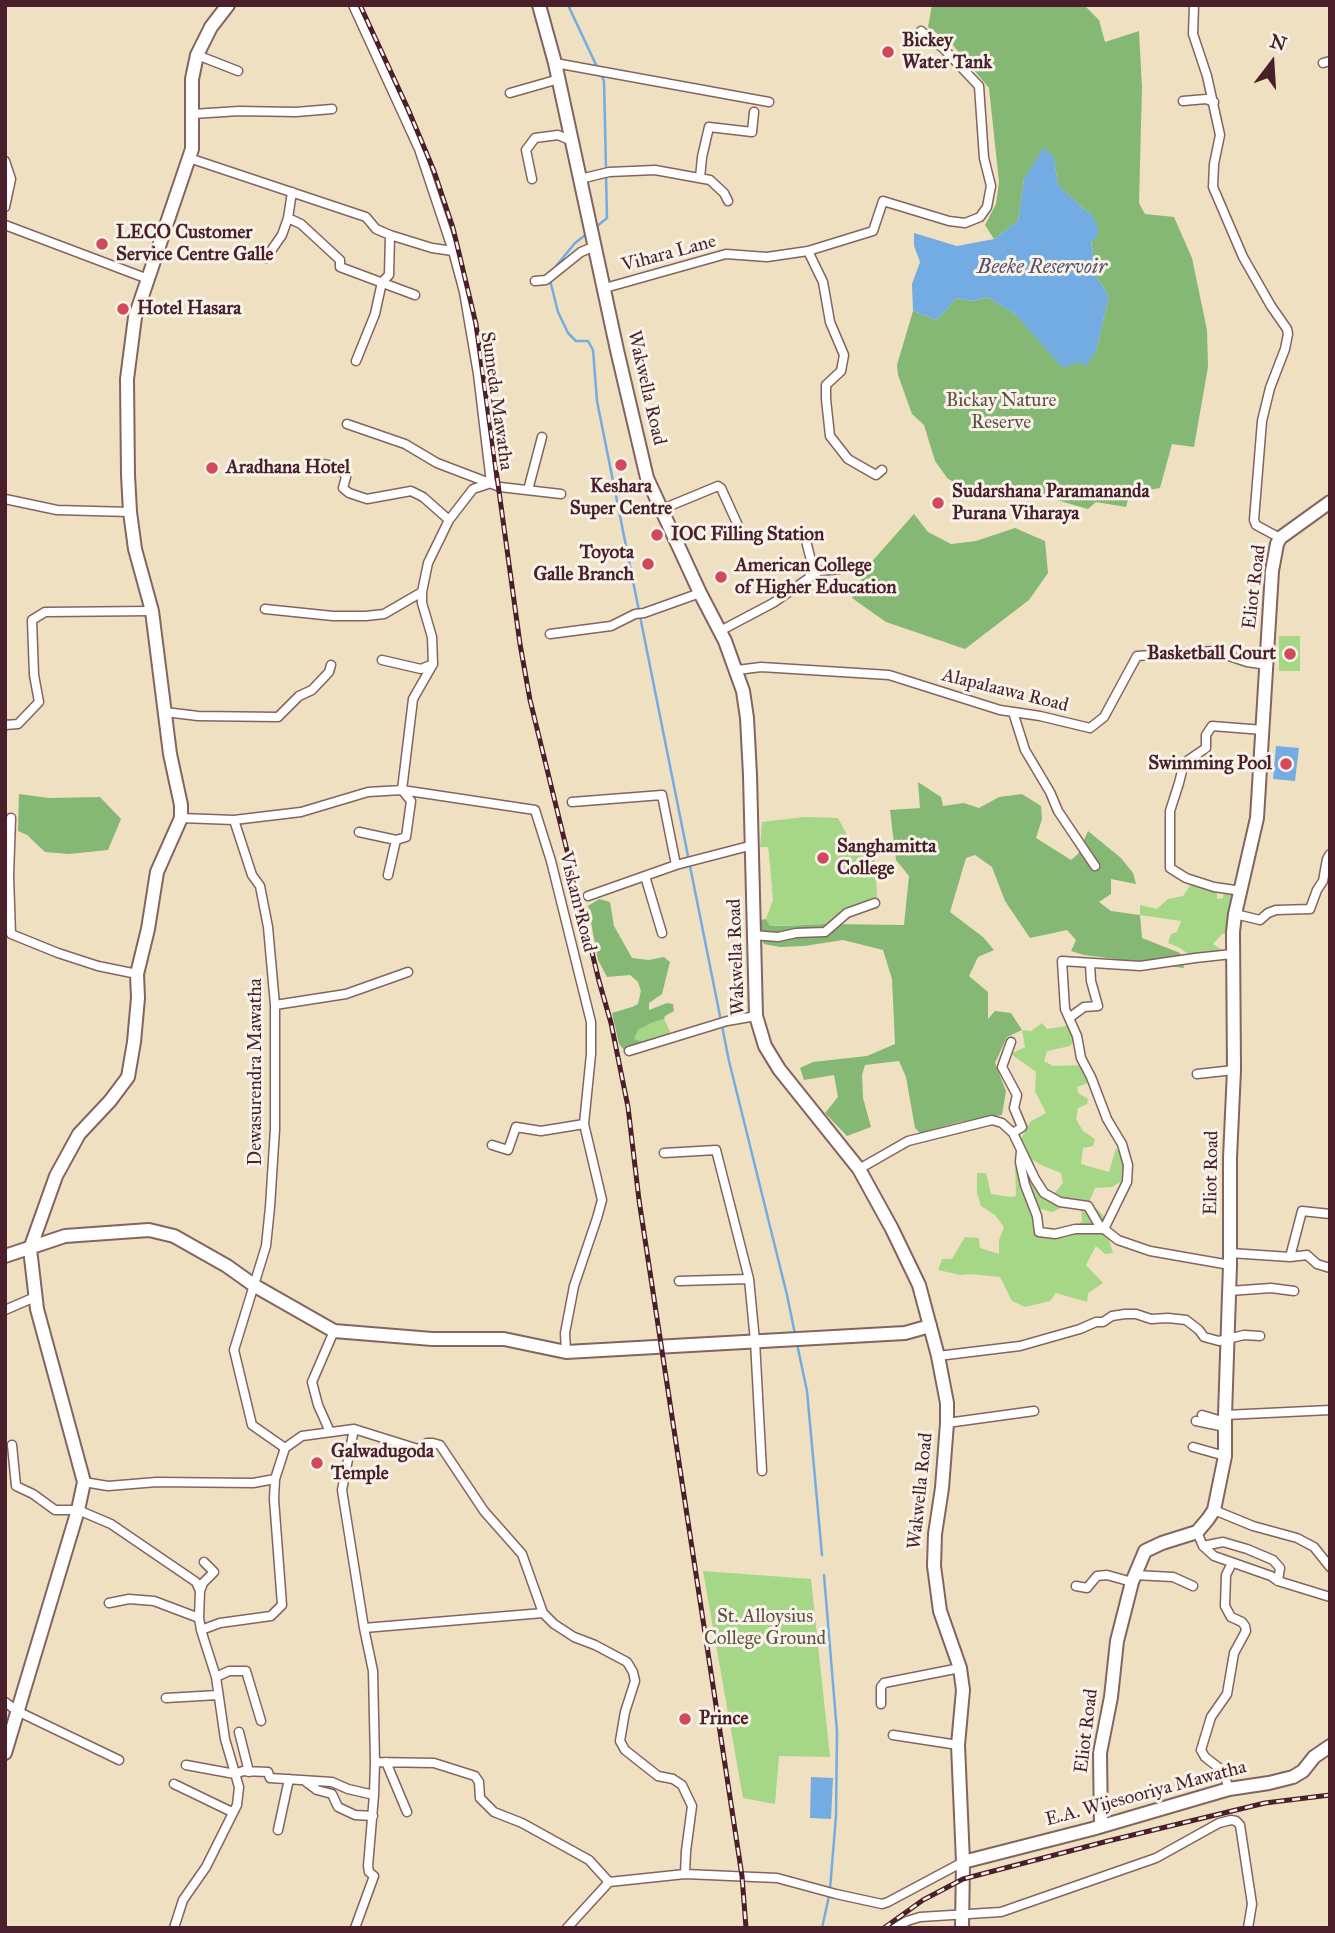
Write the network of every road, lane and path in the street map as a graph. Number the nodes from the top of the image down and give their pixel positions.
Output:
1 (228, 5) edge
2 (353, 5) edge
3 (539, 5) edge
4 (1194, 5) edge
5 (921, 32) dead end
6 (197, 55) junction
7 (555, 63) junction
8 (238, 71) dead end
9 (559, 79) junction
10 (510, 93) dead end
11 (1183, 101) dead end
12 (769, 102) dead end
13 (1214, 102) junction
14 (332, 109) dead end
15 (754, 112) dead end
16 (193, 114) junction
17 (572, 141) junction
18 (189, 158) junction
19 (5, 161) edge
20 (700, 178) junction
21 (531, 179) dead end
22 (580, 179) junction
23 (292, 191) junction
24 (728, 201) dead end
25 (5, 207) edge
26 (288, 218) junction
27 (5, 225) edge
28 (390, 235) junction
29 (595, 246) junction
30 (453, 251) junction
31 (808, 251) junction
32 (266, 258) dead end
33 (148, 279) junction
34 (535, 281) dead end
35 (382, 282) junction
36 (605, 288) junction
37 (415, 295) dead end
38 (356, 361) dead end
39 (347, 424) dead end
40 (542, 438) dead end
41 (316, 464) dead end
42 (882, 470) dead end
43 (491, 483) junction
44 (528, 490) junction
45 (561, 494) dead end
46 (5, 499) edge
47 (1330, 502) edge
48 (660, 510) junction
49 (130, 512) junction
50 (449, 520) junction
51 (741, 532) dead end
52 (805, 537) dead end
53 (1280, 538) junction
54 (840, 569) dead end
55 (809, 578) junction
56 (422, 592) junction
57 (700, 593) junction
58 (265, 609) dead end
59 (152, 611) junction
60 (720, 631) junction
61 (550, 634) dead end
62 (382, 660) dead end
63 (433, 664) junction
64 (331, 665) dead end
65 (1266, 665) junction
66 (737, 670) junction
67 (166, 712) junction
68 (1013, 712) junction
69 (5, 725) edge
70 (1263, 730) junction
71 (402, 790) junction
72 (572, 802) dead end
73 (11, 818) dead end
74 (181, 818) junction
75 (234, 820) junction
76 (359, 832) dead end
77 (396, 840) junction
78 (753, 845) junction
79 (1330, 854) edge
80 (676, 865) junction
81 (1096, 866) dead end
82 (388, 875) dead end
83 (645, 876) junction
84 (1242, 891) junction
85 (588, 896) dead end
86 (875, 903) dead end
87 (1235, 914) junction
88 (662, 933) dead end
89 (753, 935) junction
90 (1232, 954) junction
91 (1090, 964) junction
92 (408, 972) dead end
93 (137, 974) junction
94 (275, 1004) junction
95 (756, 1016) junction
96 (1069, 1018) junction
97 (1011, 1042) dead end
98 (629, 1051) dead end
99 (1234, 1070) junction
100 (1197, 1074) dead end
101 (584, 1124) junction
102 (1013, 1133) junction
103 (492, 1145) dead end
104 (1021, 1151) junction
105 (664, 1153) dead end
106 (859, 1169) junction
107 (1330, 1214) edge
108 (1104, 1229) junction
109 (30, 1249) junction
110 (5, 1256) edge
111 (1290, 1257) junction
112 (1230, 1259) junction
113 (1330, 1268) edge
114 (749, 1279) junction
115 (679, 1281) dead end
116 (255, 1286) junction
117 (1229, 1291) junction
118 (1294, 1292) dead end
119 (35, 1297) junction
120 (5, 1310) edge
121 (930, 1326) junction
122 (334, 1331) junction
123 (1260, 1336) dead end
124 (1228, 1339) junction
125 (755, 1341) junction
126 (565, 1353) junction
127 (939, 1356) junction
128 (1330, 1410) edge
129 (1034, 1411) dead end
130 (1199, 1418) dead end
131 (1225, 1421) junction
132 (947, 1423) junction
133 (354, 1429) junction
134 (330, 1432) junction
135 (12, 1445) dead end
136 (1193, 1447) dead end
137 (285, 1448) junction
138 (1225, 1456) junction
139 (762, 1471) dead end
140 (275, 1479) junction
141 (84, 1482) junction
142 (78, 1510) junction
143 (1214, 1510) junction
144 (1197, 1532) junction
145 (1203, 1546) junction
146 (204, 1562) dead end
147 (1232, 1563) junction
148 (1330, 1567) edge
149 (1133, 1578) junction
150 (1278, 1581) junction
151 (1330, 1585) edge
152 (1076, 1586) dead end
153 (1193, 1586) dead end
154 (200, 1591) junction
155 (1329, 1597) edge
156 (109, 1603) dead end
157 (543, 1613) junction
158 (199, 1618) junction
159 (364, 1628) junction
160 (201, 1630) junction
161 (960, 1668) junction
162 (216, 1677) junction
163 (218, 1695) junction
164 (166, 1698) dead end
165 (5, 1702) edge
166 (881, 1704) dead end
167 (17, 1711) junction
168 (261, 1721) dead end
169 (239, 1731) dead end
170 (892, 1734) dead end
171 (6, 1745) edge
172 (958, 1745) junction
173 (1330, 1746) edge
174 (119, 1759) dead end
175 (374, 1762) junction
176 (386, 1762) junction
177 (186, 1765) dead end
178 (249, 1772) junction
179 (234, 1774) junction
180 (289, 1779) junction
181 (304, 1780) junction
182 (174, 1784) dead end
183 (1229, 1789) junction
184 (374, 1795) junction
185 (232, 1812) junction
186 (407, 1812) dead end
187 (373, 1816) junction
188 (1101, 1826) junction
189 (278, 1830) dead end
190 (963, 1862) junction
191 (685, 1874) junction
192 (609, 1882) junction
193 (962, 1921) edge
194 (174, 1928) edge
195 (355, 1928) edge
196 (568, 1928) edge
197 (895, 1928) edge
198 (1248, 1928) edge

1 - 6 street
2 - 30 street, Sumeda Mawatha
3 - 7 street, Wakwella Road
4 - 13 street
5 - 31 street, Vihara Lane
6 - 8 street
6 - 16 street
7 - 9 street, Wakwella Road
7 - 12 street
9 - 10 street
9 - 17 street, Wakwella Road
11 - 13 street
13 - 53 street
14 - 16 street
15 - 20 street
16 - 18 street
17 - 21 street
17 - 22 street, Wakwella Road
18 - 23 street
18 - 33 street
19 - 25 street
20 - 22 street
20 - 24 street
22 - 29 street, Wakwella Road
23 - 26 street
23 - 28 street
26 - 32 street
26 - 35 street
27 - 33 street
28 - 30 street
28 - 35 street
29 - 34 street
29 - 36 street, Wakwella Road
30 - 43 street, Sumeda Mawatha
31 - 36 street, Vihara Lane
31 - 42 street
33 - 49 street
35 - 37 street
35 - 38 street
36 - 48 street, Wakwella Road
39 - 43 street
40 - 44 street
41 - 50 street
43 - 44 street
43 - 50 street, Sumeda Mawatha
44 - 45 street
46 - 49 street
47 - 53 street, Eliot Road
48 - 51 street
48 - 57 street, Wakwella Road
49 - 59 street
50 - 56 street, Sumeda Mawatha
52 - 55 street
53 - 65 street, Eliot Road
54 - 55 street
55 - 60 street
56 - 58 street
56 - 63 street, Sumeda Mawatha
57 - 60 street, Wakwella Road
57 - 61 street
59 - 67 street
59 - 69 street
60 - 66 street, Wakwella Road
62 - 63 street
63 - 71 street
64 - 67 street
65 - 68 street, Alapalaawa Road
65 - 70 street, Eliot Road
66 - 68 street, Alapalaawa Road
66 - 78 street, Wakwella Road
67 - 74 street
68 - 81 street
70 - 84 street, Eliot Road
70 - 84 street
71 - 75 street, Viskam Road
71 - 77 street
71 - 101 street, Viskam Road
72 - 80 street
73 - 93 street
74 - 75 street, Viskam Road
74 - 93 street
75 - 94 street, Dewasurendra Mawatha
76 - 77 street
77 - 82 street
78 - 80 street
78 - 89 street, Wakwella Road
79 - 87 street
80 - 83 street
83 - 85 street
83 - 88 street
84 - 87 street, Eliot Road
86 - 89 street
87 - 90 street, Eliot Road
89 - 95 street, Wakwella Road
90 - 91 street
90 - 99 street, Eliot Road
91 - 96 street
91 - 96 street
92 - 94 street
93 - 109 street
94 - 116 street, Dewasurendra Mawatha
95 - 98 street
95 - 106 street, Wakwella Road
96 - 108 street
97 - 102 street
99 - 100 street
99 - 112 street, Eliot Road
101 - 103 street
101 - 126 street, Viskam Road
102 - 104 street
102 - 106 street
104 - 108 street
104 - 108 street
105 - 114 street
106 - 121 street, Wakwella Road
107 - 111 street
108 - 112 street
109 - 110 street
109 - 116 street
109 - 119 street
111 - 112 street
111 - 113 street
112 - 117 street, Eliot Road
114 - 115 street
114 - 125 street
116 - 122 street
116 - 137 street, Dewasurendra Mawatha
117 - 118 street
117 - 124 street, Eliot Road
119 - 120 street
119 - 141 street
121 - 125 street
121 - 127 street, Wakwella Road
122 - 126 street
122 - 134 street
123 - 124 street
124 - 127 street
124 - 131 street, Eliot Road
125 - 126 street
125 - 139 street
127 - 132 street, Wakwella Road
128 - 131 street
129 - 132 street
130 - 131 street
131 - 138 street, Eliot Road
132 - 161 street, Wakwella Road
133 - 134 street
133 - 157 street
133 - 159 street
134 - 137 street
135 - 142 street
136 - 138 street
137 - 140 street
138 - 143 street, Eliot Road
140 - 141 street
140 - 160 street
141 - 142 street
142 - 154 street
142 - 167 street
143 - 144 street, Eliot Road
143 - 148 street
144 - 145 street
144 - 149 street, Eliot Road
145 - 147 street
145 - 150 street
146 - 154 street
147 - 150 street
147 - 183 street
149 - 152 street
149 - 153 street
149 - 188 street, Eliot Road
150 - 155 street
151 - 155 street
154 - 158 street
156 - 158 street
157 - 159 street
157 - 191 street
158 - 160 street
159 - 175 street
160 - 162 street
161 - 166 street
161 - 172 street, Wakwella Road
162 - 163 street
162 - 168 street
163 - 164 street
163 - 179 street
165 - 167 street
167 - 171 street
167 - 174 street
169 - 178 street
170 - 172 street
172 - 190 street, Wakwella Road
173 - 183 street, E.A. Wijesooriya Mawatha
175 - 176 street
175 - 184 street
176 - 186 street
176 - 192 street
177 - 179 street
178 - 179 street
178 - 180 street
179 - 185 street
180 - 181 street
180 - 189 street
181 - 184 street
181 - 187 street
182 - 185 street
183 - 188 street, E.A. Wijesooriya Mawatha
184 - 187 street
185 - 194 street
187 - 195 street
188 - 190 street, E.A. Wijesooriya Mawatha
190 - 191 street
190 - 193 street, Wakwella Road
191 - 192 street
192 - 196 street
193 - 197 street
193 - 198 street

